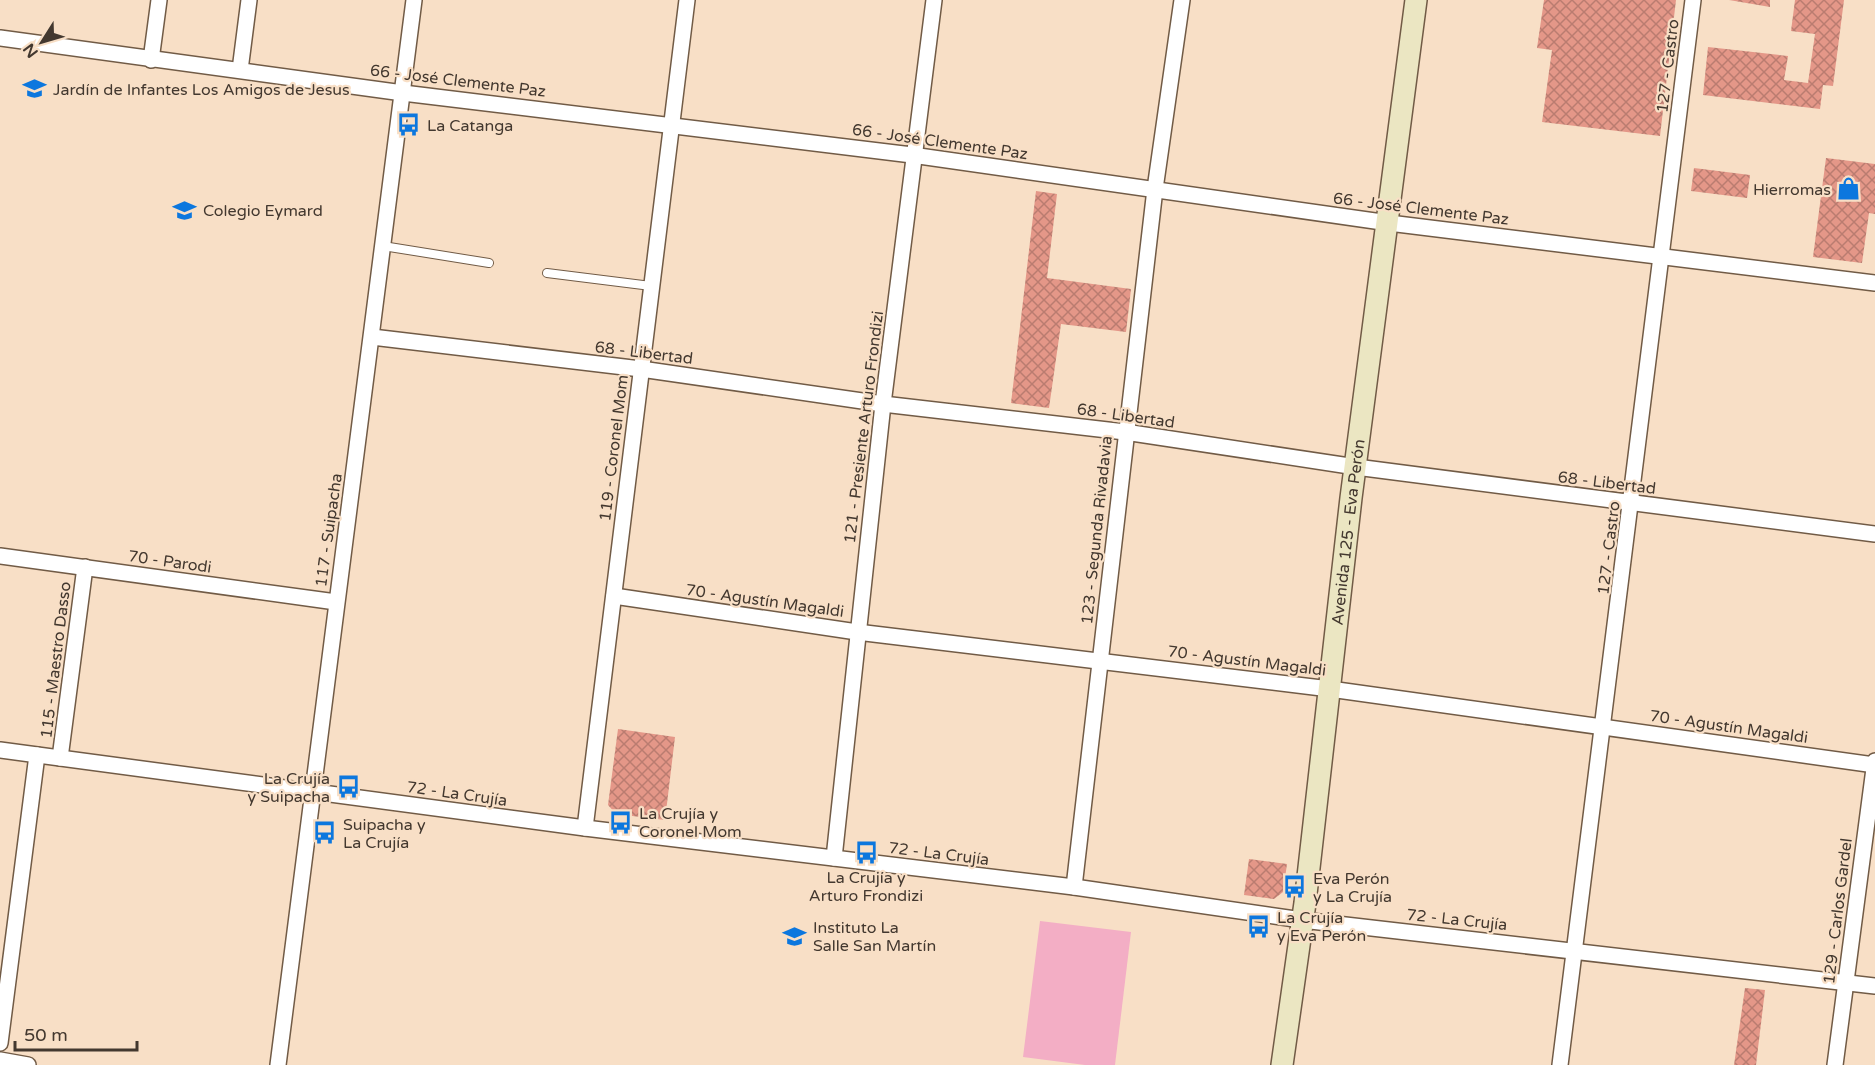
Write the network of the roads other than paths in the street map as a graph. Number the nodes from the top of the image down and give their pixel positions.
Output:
1 (159, 0) edge
2 (249, 0) edge
3 (414, 0) edge
4 (687, 0) edge
5 (934, 0) edge
6 (1182, 0) edge
7 (1416, 0) edge
8 (1693, 0) edge
9 (0, 38) edge
10 (151, 60) junction
11 (240, 70) junction
12 (403, 93) junction
13 (672, 124) junction
14 (912, 155) junction
15 (1155, 189) junction
16 (1389, 223) junction
17 (383, 246) junction
18 (1662, 256) junction
19 (489, 263) dead end
20 (547, 273) dead end
21 (1875, 283) edge
22 (651, 286) junction
23 (372, 337) junction
24 (641, 369) junction
25 (883, 404) junction
26 (1125, 432) junction
27 (1356, 467) junction
28 (1631, 503) junction
29 (1875, 534) edge
30 (0, 556) edge
31 (85, 567) junction
32 (614, 596) junction
33 (336, 602) junction
34 (857, 632) junction
35 (1100, 660) junction
36 (1330, 689) junction
37 (1604, 727) junction
38 (0, 750) edge
39 (37, 755) junction
40 (60, 758) junction
41 (1875, 764) edge
42 (313, 791) junction
43 (585, 828) junction
44 (834, 858) junction
45 (1074, 887) junction
46 (1302, 920) junction
47 (1574, 950) junction
48 (1846, 983) junction
49 (1875, 986) edge
50 (0, 1043) edge
51 (0, 1060) edge
52 (28, 1065) edge
53 (278, 1065) edge
54 (1282, 1065) edge
55 (1560, 1065) edge
56 (1835, 1065) edge

1 - 10 street
2 - 11 street
3 - 12 street, 117 - Suipacha
4 - 13 street, 119 - Coronel Mom
5 - 14 street, 121 - Presiente Arturo Frondizi
6 - 15 street, 123 - Segunda Rivadavia
7 - 16 main road, Avenida 125 - Eva Perón
8 - 18 street, 127 - Castro
9 - 10 street, 66 - José Clemente Paz
10 - 11 street, 66 - José Clemente Paz
11 - 12 street, 66 - José Clemente Paz
12 - 13 street, 66 - José Clemente Paz
12 - 17 street, 117 - Suipacha
13 - 14 street, 66 - José Clemente Paz
13 - 22 street, 119 - Coronel Mom
14 - 15 street, 66 - José Clemente Paz
14 - 25 street, 121 - Presiente Arturo Frondizi
15 - 16 street, 66 - José Clemente Paz
15 - 26 street, 123 - Segunda Rivadavia
16 - 18 street, 66 - José Clemente Paz
16 - 27 main road, Avenida 125 - Eva Perón
17 - 19 lane
17 - 23 street, 117 - Suipacha
18 - 21 street, 66 - José Clemente Paz
18 - 28 street, 127 - Castro
20 - 22 lane
22 - 24 street, 119 - Coronel Mom
23 - 24 street, 68 - Libertad
23 - 33 street, 117 - Suipacha
24 - 25 street, 68 - Libertad
24 - 32 street, 119 - Coronel Mom
25 - 26 street, 68 - Libertad
25 - 34 street, 121 - Presiente Arturo Frondizi
26 - 27 street, 68 - Libertad
26 - 35 street, 123 - Segunda Rivadavia
27 - 28 street, 68 - Libertad
27 - 36 main road, Avenida 125 - Eva Perón
28 - 29 street, 68 - Libertad
28 - 37 street, 127 - Castro
30 - 31 street, 70 - Parodi
31 - 33 street, 70 - Parodi
31 - 40 street, 115 - Maestro Dasso
32 - 34 street, 70 - Agustín Magaldi
32 - 43 street, 119 - Coronel Mom
33 - 42 street, 117 - Suipacha
34 - 35 street, 70 - Agustín Magaldi
34 - 44 street, 121 - Presiente Arturo Frondizi
35 - 36 street, 70 - Agustín Magaldi
35 - 45 street, 123 - Segunda Rivadavia
36 - 37 street, 70 - Agustín Magaldi
36 - 46 main road, Avenida 125 - Eva Perón
37 - 41 street, 70 - Agustín Magaldi
37 - 47 street, 127 - Castro
38 - 39 street, 72 - La Crujía
39 - 40 street, 72 - La Crujía
39 - 50 street, 115 - Maestro Dasso
40 - 42 street, 72 - La Crujía
41 - 48 street, 129 - Carlos Gardel
42 - 43 street, 72 - La Crujía
42 - 53 street, 117 - Suipacha
43 - 44 street, 72 - La Crujía
44 - 45 street, 72 - La Crujía
45 - 46 street, 72 - La Crujía
46 - 47 street, 72 - La Crujía
46 - 54 main road, Avenida 125 - Eva Perón
47 - 48 street, 72 - La Crujía
47 - 55 street, 127 - Castro
48 - 49 street, 72 - La Crujía
48 - 56 street, 129 - Carlos Gardel
51 - 52 street

